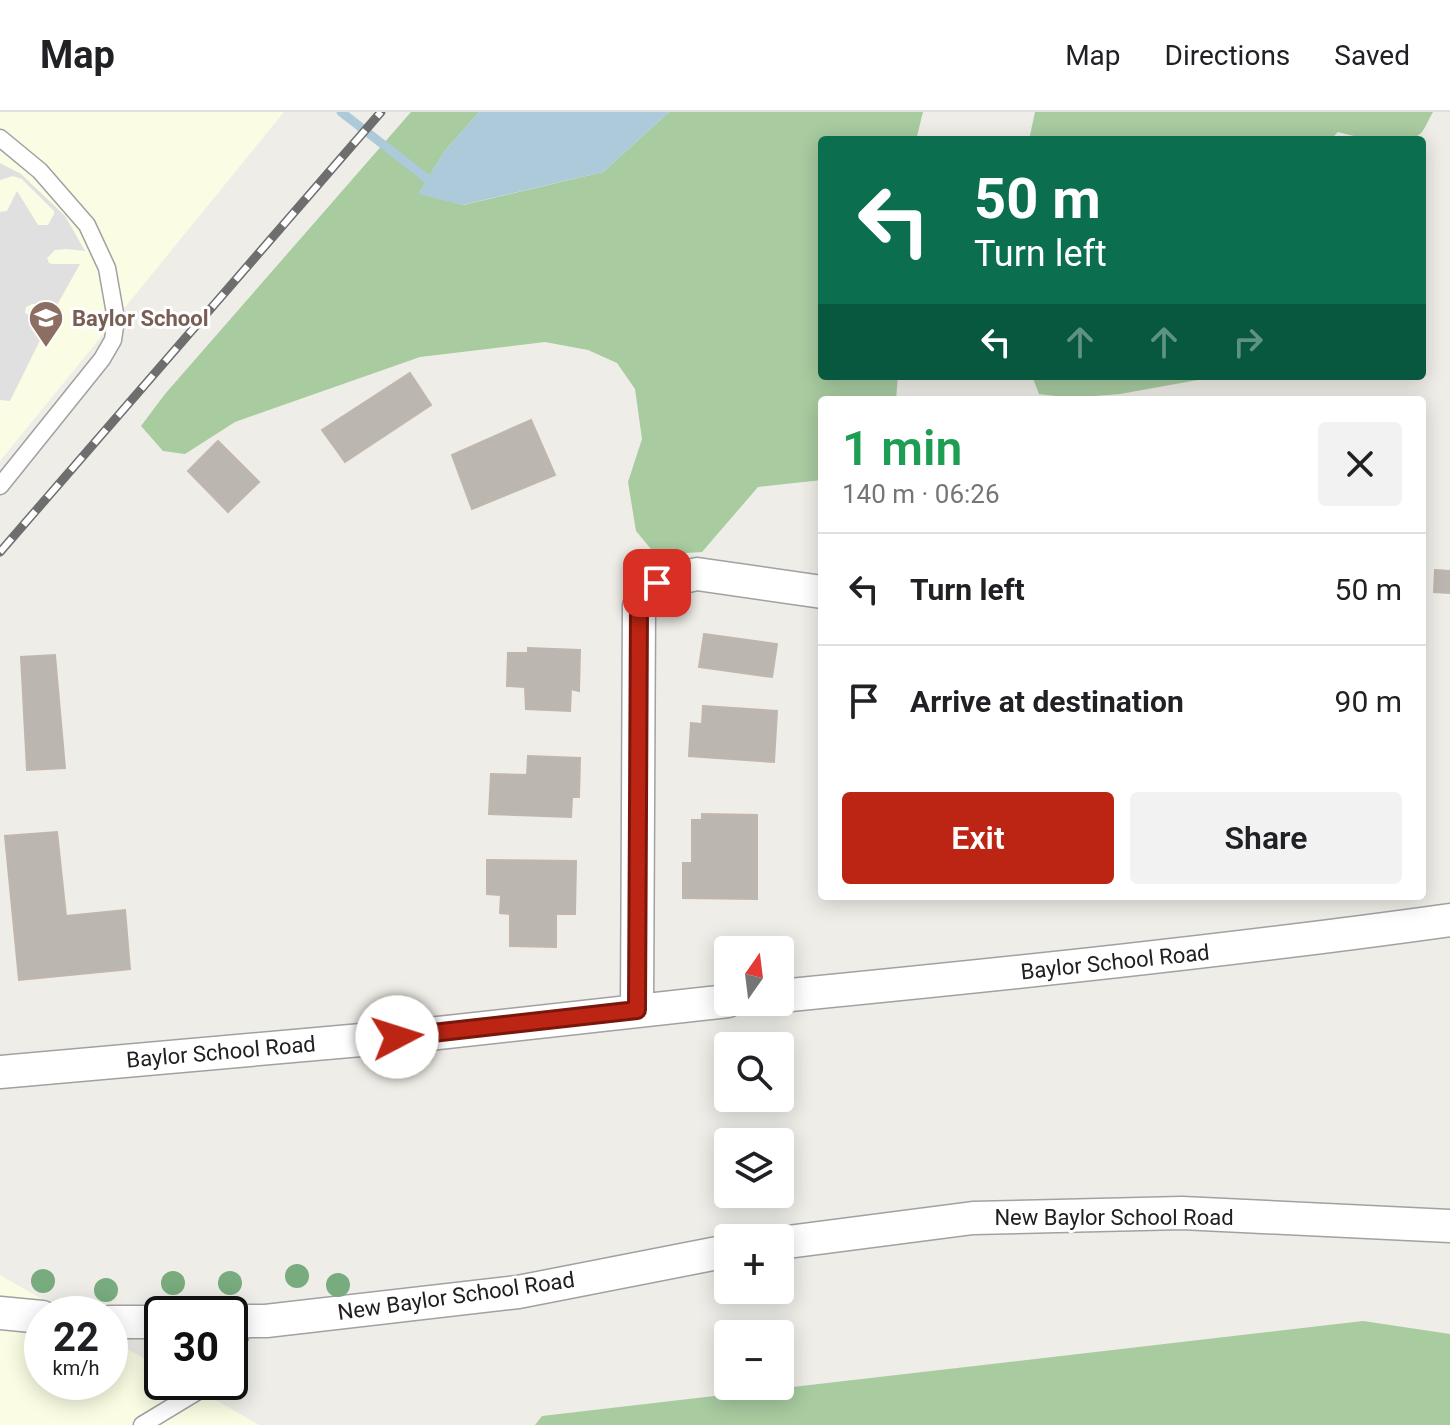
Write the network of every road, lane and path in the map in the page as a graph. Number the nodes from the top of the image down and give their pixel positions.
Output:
1 (0, 138) edge
2 (0, 486) edge
3 (818, 591) edge
4 (1450, 920) edge
5 (794, 995) edge
6 (714, 1002) edge
7 (637, 1010) junction
8 (0, 1072) edge
9 (1450, 1226) edge
10 (794, 1241) edge
11 (714, 1254) edge
12 (0, 1313) edge
13 (24, 1315) edge
14 (248, 1321) edge
15 (183, 1400) edge
16 (142, 1425) edge

1 - 2 lane
3 - 7 street
4 - 5 street, Baylor School Road
6 - 7 street, Baylor School Road
7 - 8 street, Baylor School Road
9 - 10 street, New Baylor School Road
11 - 14 street, New Baylor School Road
12 - 13 street
15 - 16 lane

